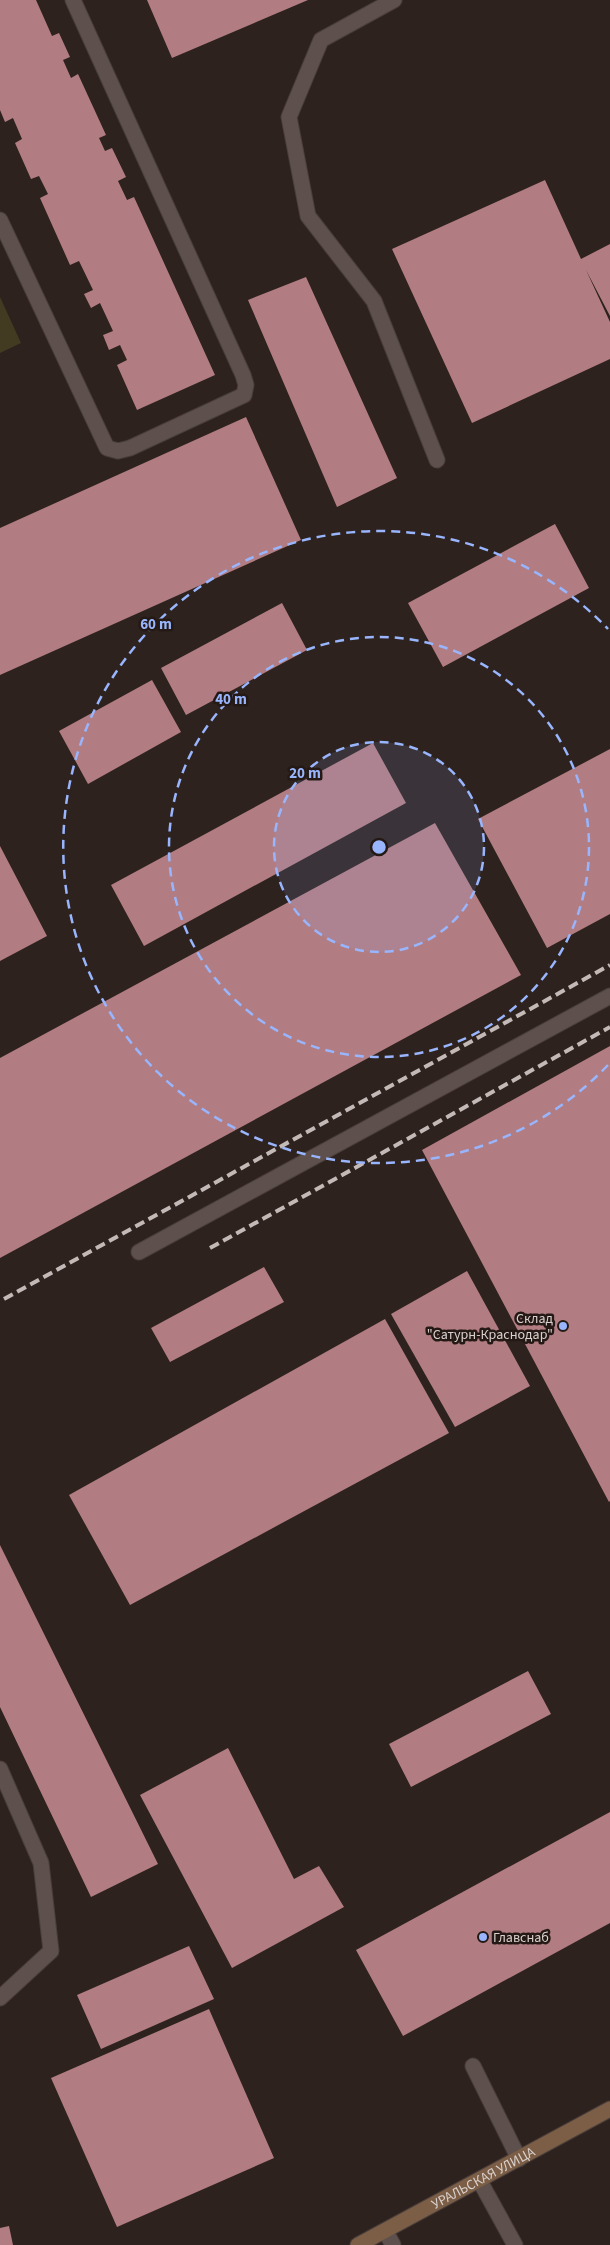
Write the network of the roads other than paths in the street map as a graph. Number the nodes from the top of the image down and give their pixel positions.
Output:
1 (73, 0) edge
2 (394, 0) edge
3 (0, 220) edge
4 (437, 460) dead end
5 (610, 996) edge
6 (139, 1252) dead end
7 (0, 1769) edge
8 (0, 1998) edge
9 (473, 2066) dead end
10 (610, 2109) edge
11 (610, 2116) edge
12 (520, 2159) junction
13 (481, 2183) junction
14 (390, 2241) edge
15 (358, 2245) edge
16 (373, 2245) edge
17 (515, 2245) edge

1 - 3 lane
2 - 4 lane
5 - 6 lane
7 - 8 lane
9 - 12 lane
10 - 12 main road, УРАЛЬСКАЯ УЛИЦА
11 - 13 main road, УРАЛЬСКАЯ УЛИЦА
12 - 13 main road, УРАЛЬСКАЯ УЛИЦА
13 - 14 main road, УРАЛЬСКАЯ УЛИЦА
13 - 15 main road, УРАЛЬСКАЯ УЛИЦА
13 - 17 lane
14 - 16 main road, УРАЛЬСКАЯ УЛИЦА

